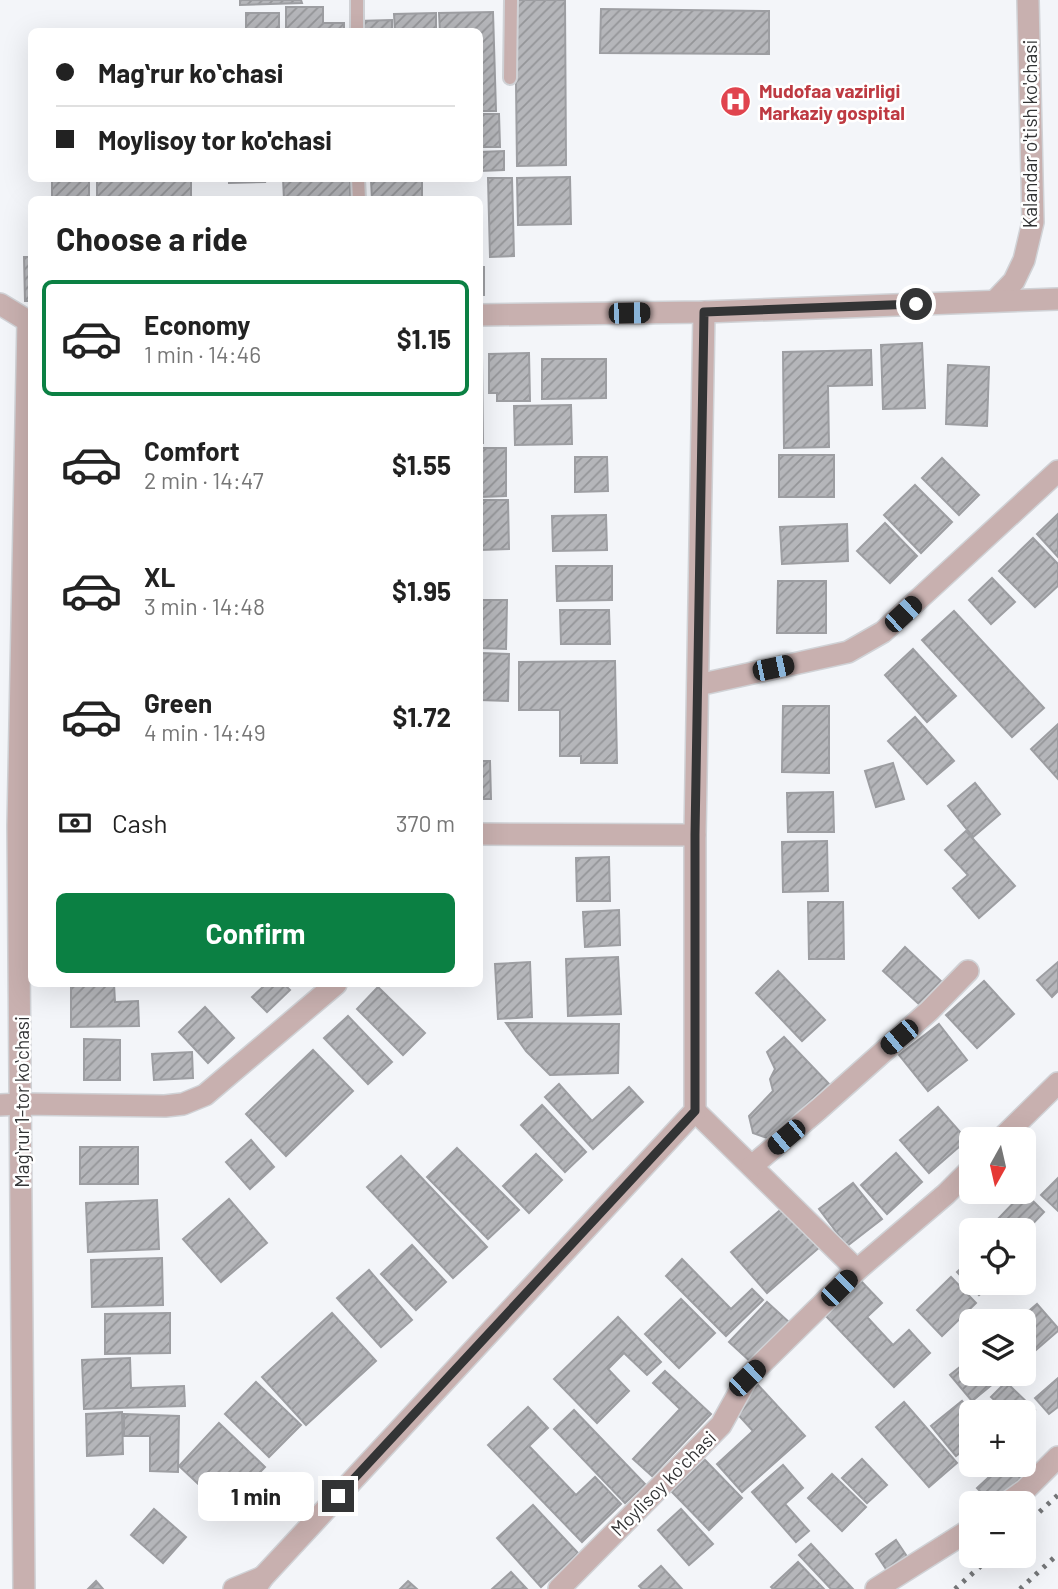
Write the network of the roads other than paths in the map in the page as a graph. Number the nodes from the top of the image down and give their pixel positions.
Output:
1 (357, 0) edge
2 (511, 0) edge
3 (1028, 0) edge
4 (357, 28) edge
5 (510, 78) dead end
6 (1058, 299) edge
7 (995, 300) junction
8 (0, 303) edge
9 (704, 312) junction
10 (483, 315) edge
11 (28, 320) edge
12 (28, 369) edge
13 (1058, 471) edge
14 (698, 685) junction
15 (9, 826) edge
16 (483, 834) edge
17 (695, 835) junction
18 (968, 971) dead end
19 (332, 987) edge
20 (1058, 1083) edge
21 (10, 1104) edge
22 (695, 1111) junction
23 (1013, 1127) edge
24 (752, 1166) junction
25 (959, 1181) edge
26 (857, 1270) junction
27 (1058, 1457) edge
28 (1024, 1491) edge
29 (959, 1537) edge
30 (259, 1583) edge
31 (24, 1589) edge
32 (234, 1589) edge
33 (559, 1589) edge
34 (876, 1589) edge

1 - 4 lane
2 - 5 lane
3 - 7 street, Kalandar o'tish ko'chasi
6 - 7 street
7 - 9 street
8 - 11 street
9 - 10 street
9 - 14 street
12 - 15 street, Magʻrur 1-tor koʻchasi
13 - 14 street
14 - 17 street
15 - 21 street, Magʻrur 1-tor koʻchasi
16 - 17 street
17 - 22 street
18 - 24 street
19 - 21 street
20 - 23 street
21 - 31 street, Magʻrur 1-tor koʻchasi
22 - 24 street
22 - 30 street
24 - 26 street
25 - 26 street, Moylisoy koʻchasi
26 - 33 street, Moylisoy koʻchasi
27 - 28 street
29 - 34 street
30 - 32 street

